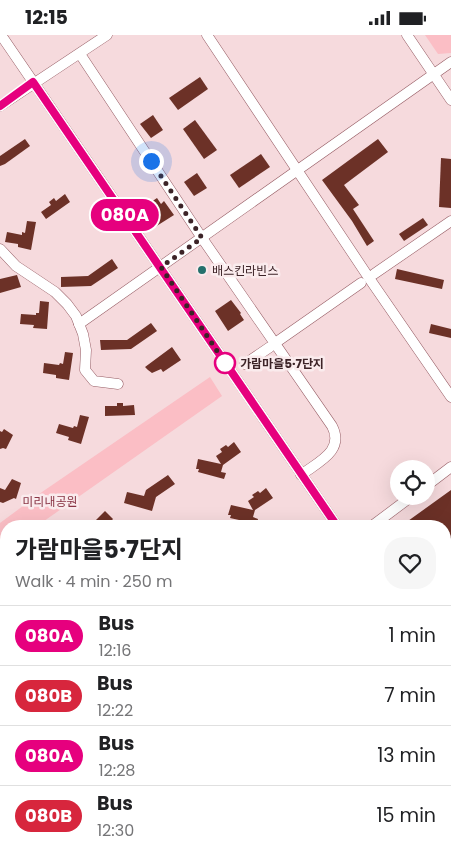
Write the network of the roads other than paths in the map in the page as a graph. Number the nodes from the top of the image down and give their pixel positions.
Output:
1 (0, 35) edge
2 (107, 35) edge
3 (207, 35) edge
4 (407, 35) edge
5 (80, 54) junction
6 (451, 62) edge
7 (433, 74) junction
8 (33, 82) junction
9 (451, 100) edge
10 (0, 106) edge
11 (297, 170) junction
12 (451, 221) edge
13 (202, 238) junction
14 (0, 249) edge
15 (161, 267) junction
16 (374, 274) dead end
17 (361, 283) dead end
18 (79, 324) junction
19 (245, 364) dead end
20 (118, 384) dead end
21 (451, 397) edge
22 (451, 467) edge
23 (301, 475) junction
24 (435, 479) edge
25 (400, 505) edge
26 (333, 520) edge
27 (380, 520) edge

1 - 8 street
2 - 5 street
3 - 11 street
4 - 7 street
5 - 8 street
5 - 13 street
6 - 7 street
7 - 9 street
7 - 11 street
8 - 10 street
8 - 15 street
11 - 13 street
11 - 21 street
12 - 16 street
13 - 15 street
13 - 23 street
14 - 18 street
15 - 18 street
15 - 23 street
17 - 19 street
18 - 20 street
22 - 24 street
23 - 26 street
25 - 27 street

